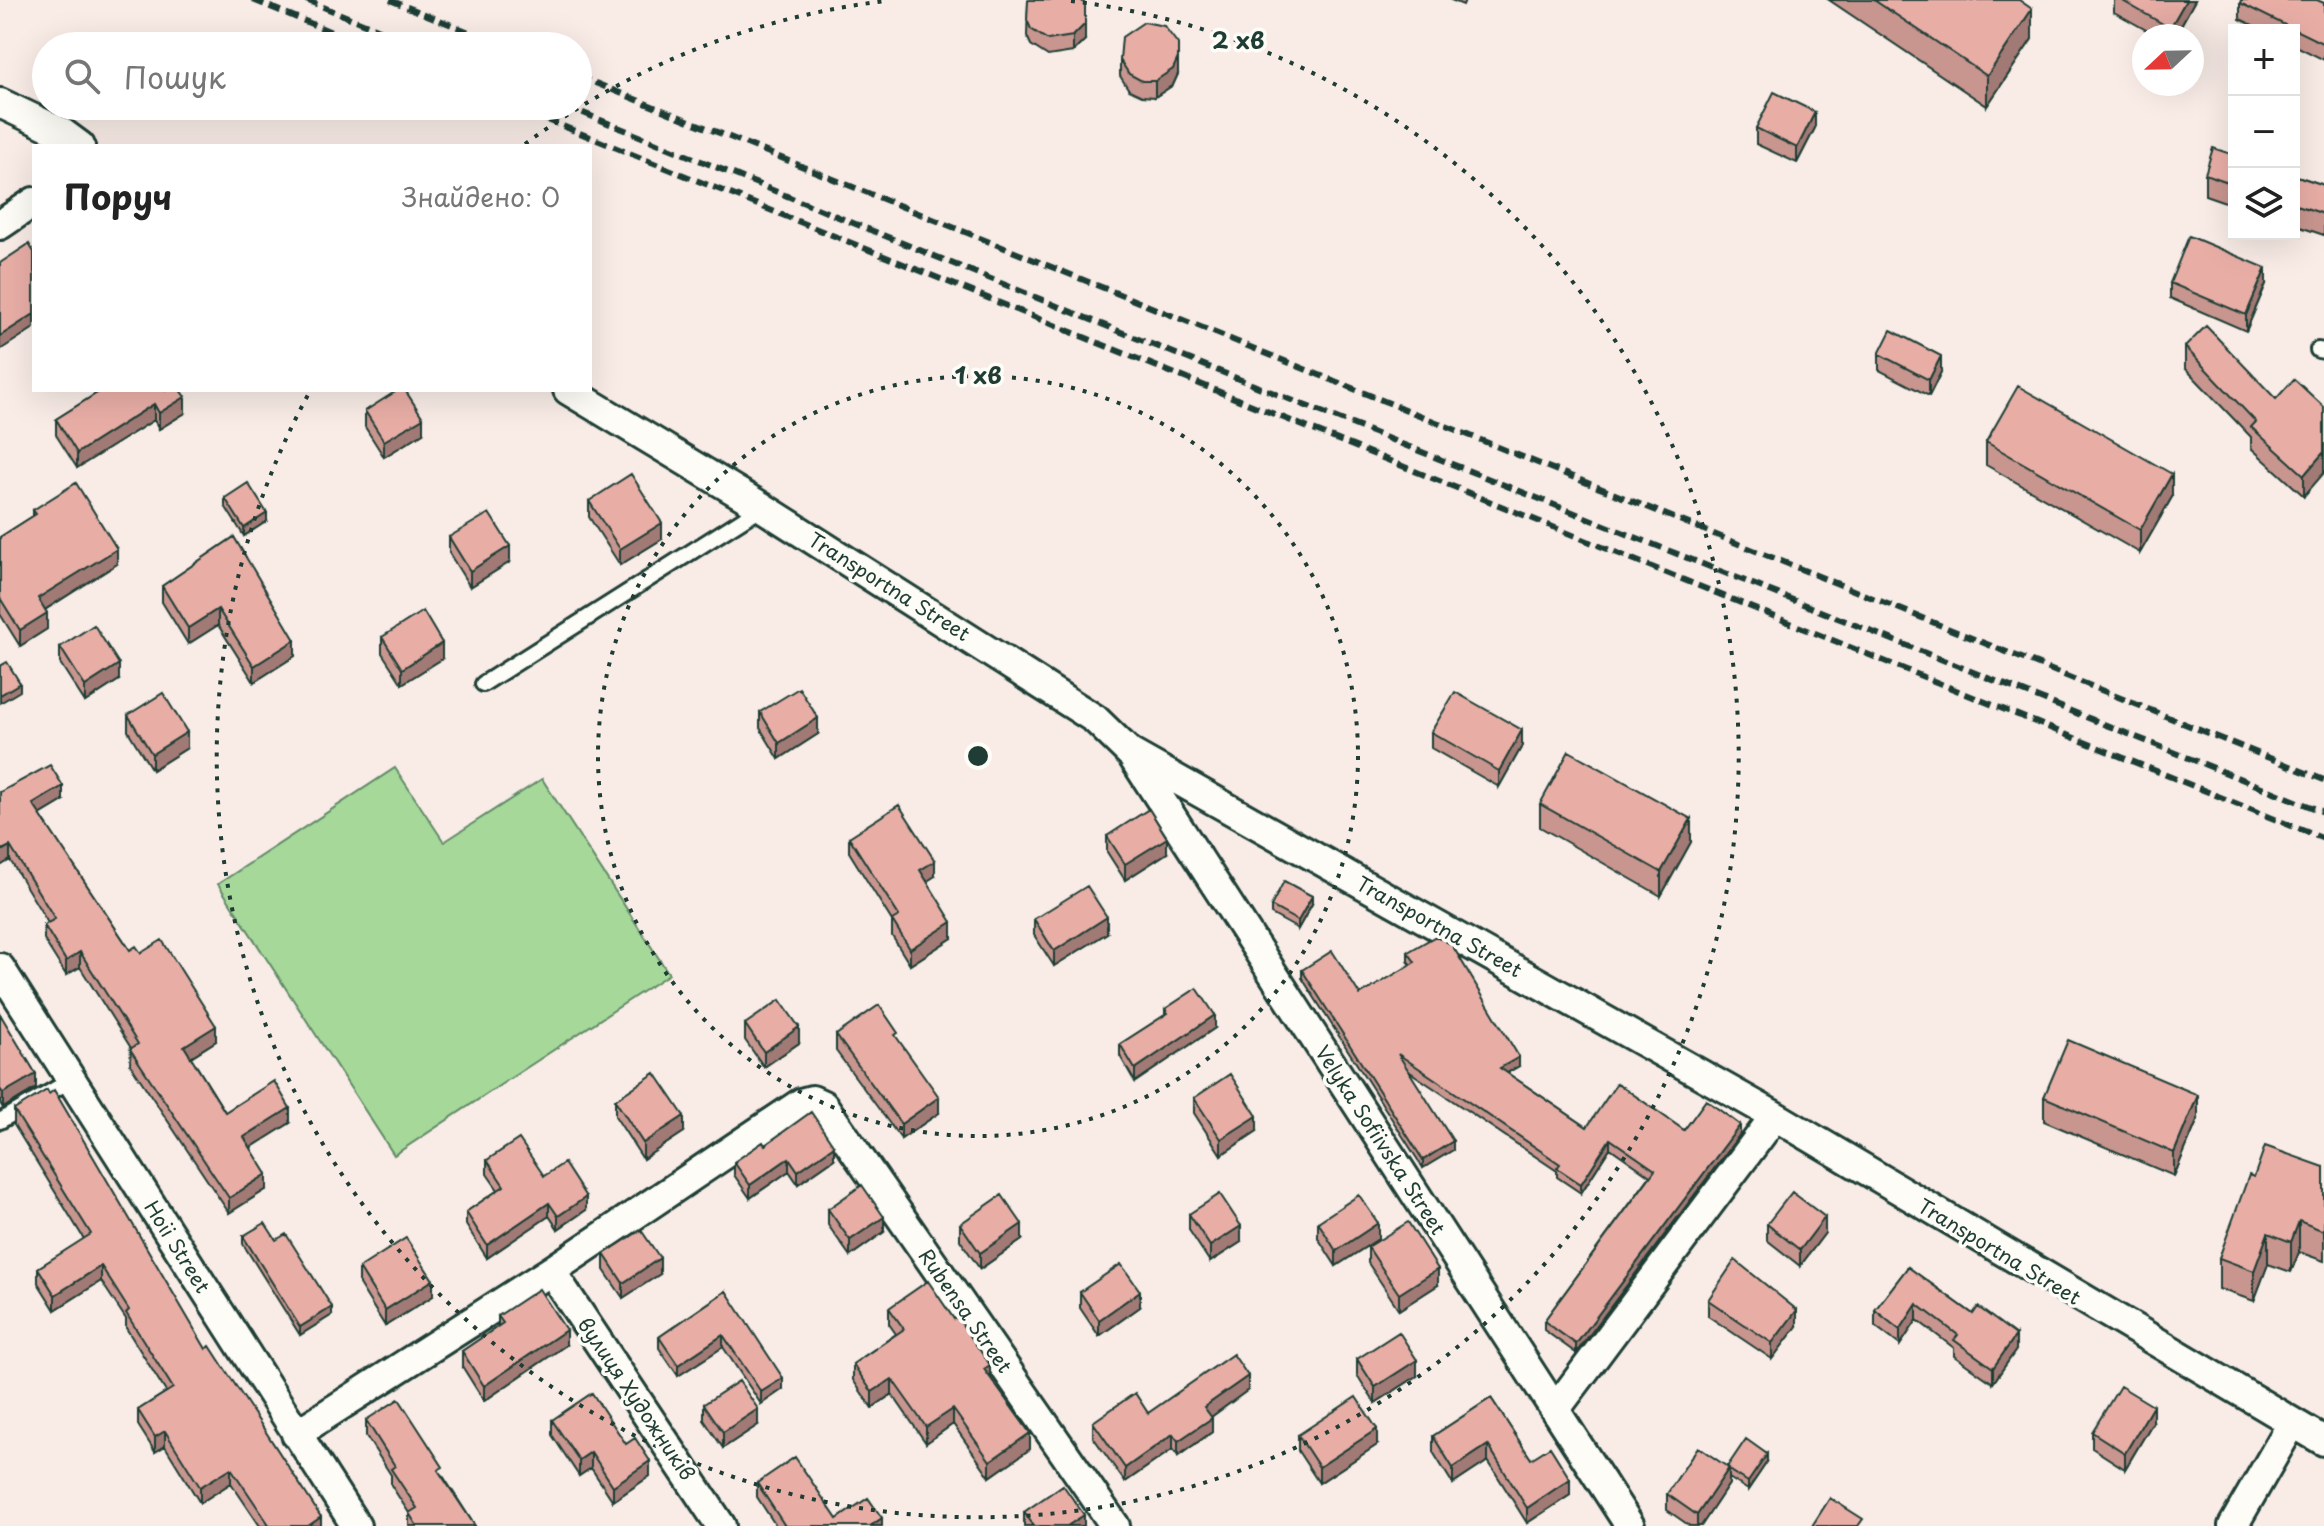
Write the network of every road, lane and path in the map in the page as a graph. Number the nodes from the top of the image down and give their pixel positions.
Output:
1 (0, 103) edge
2 (32, 118) edge
3 (36, 120) edge
4 (77, 144) edge
5 (32, 203) edge
6 (0, 225) edge
7 (571, 392) edge
8 (762, 507) junction
9 (483, 684) dead end
10 (1130, 753) junction
11 (0, 968) edge
12 (71, 1080) junction
13 (1775, 1116) junction
14 (0, 1121) edge
15 (551, 1271) junction
16 (1555, 1410) junction
17 (2291, 1425) junction
18 (296, 1434) junction
19 (2324, 1441) edge
20 (356, 1526) edge
21 (721, 1526) edge
22 (1115, 1526) edge
23 (1630, 1526) edge
24 (2233, 1526) edge

1 - 2 street
3 - 4 street
5 - 6 street
7 - 8 street, Transportna Street
8 - 9 lane
8 - 10 street, Transportna Street
10 - 13 street, Transportna Street
10 - 16 street, Velyka Sofiivska Street
11 - 12 street, Hoii Street
12 - 14 lane
12 - 18 street, Hoii Street
13 - 16 street
13 - 17 street, Transportna Street
15 - 18 street
15 - 21 street, вулиця Художників
15 - 22 street, Rubensa Street
16 - 23 street, Velyka Sofiivska Street
17 - 19 street, Transportna Street
17 - 24 street
18 - 20 street, Hoii Street

